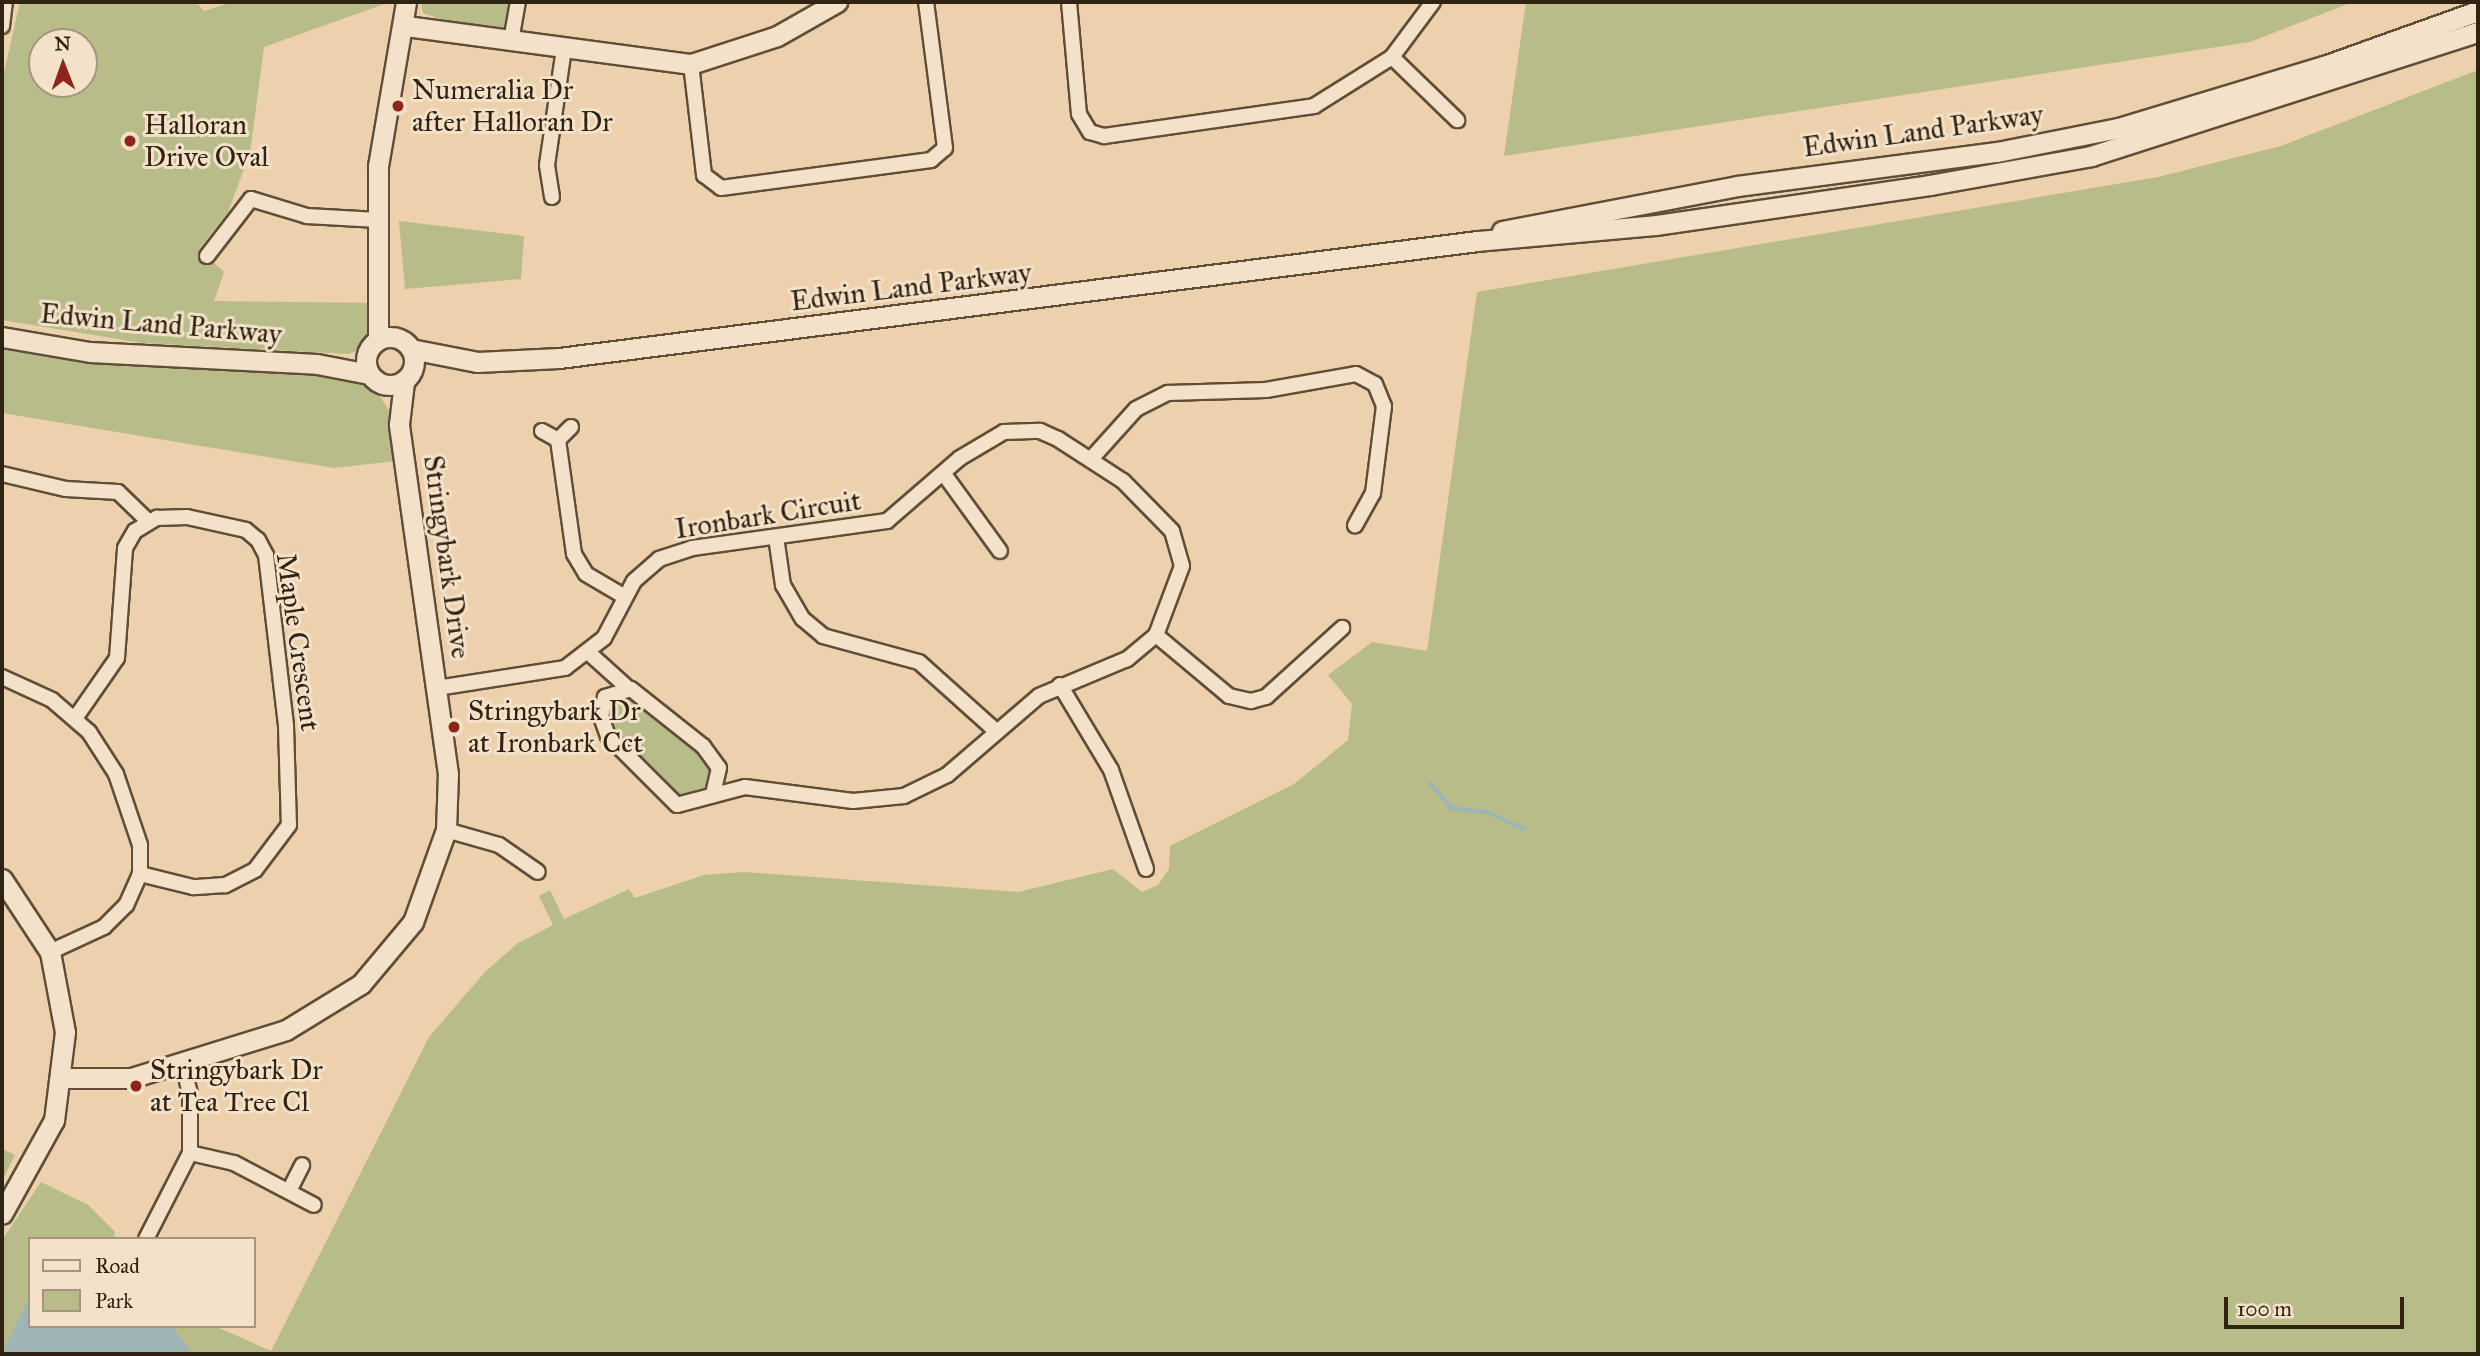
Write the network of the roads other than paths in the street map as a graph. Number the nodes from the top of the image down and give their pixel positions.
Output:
1 (5, 2) edge
2 (406, 2) edge
3 (517, 2) edge
4 (837, 2) edge
5 (926, 2) edge
6 (1069, 2) edge
7 (1433, 2) edge
8 (2478, 11) edge
9 (2, 26) edge
10 (405, 26) junction
11 (2478, 32) edge
12 (511, 41) junction
13 (564, 50) junction
14 (1392, 57) junction
15 (691, 64) junction
16 (1457, 120) dead end
17 (552, 197) dead end
18 (378, 220) junction
19 (207, 256) dead end
20 (1362, 256) junction
21 (2, 337) edge
22 (384, 357) junction
23 (466, 361) junction
24 (408, 377) junction
25 (399, 424) junction
26 (571, 427) dead end
27 (542, 431) dead end
28 (558, 440) junction
29 (1091, 459) junction
30 (2, 474) edge
31 (944, 474) junction
32 (148, 521) junction
33 (1355, 525) dead end
34 (776, 537) junction
35 (1000, 551) dead end
36 (625, 597) junction
37 (1342, 628) dead end
38 (1157, 635) junction
39 (589, 653) junction
40 (2, 677) edge
41 (1060, 685) junction
42 (437, 688) junction
43 (629, 689) junction
44 (603, 701) junction
45 (76, 718) junction
46 (996, 731) junction
47 (716, 762) junction
48 (757, 789) junction
49 (713, 795) junction
50 (446, 830) junction
51 (1146, 869) dead end
52 (538, 872) dead end
53 (141, 874) junction
54 (2, 879) edge
55 (50, 952) junction
56 (183, 1063) junction
57 (63, 1077) junction
58 (190, 1153) junction
59 (302, 1165) dead end
60 (289, 1191) junction
61 (314, 1205) dead end
62 (2, 1214) edge
63 (147, 1237) edge

1 - 9 street
2 - 10 main road, Stringybark Drive
3 - 12 street
4 - 15 main road
5 - 15 street
6 - 14 street
7 - 14 street
8 - 20 main road, Edwin Land Parkway
10 - 12 main road
10 - 18 main road, Stringybark Drive
11 - 20 main road, Edwin Land Parkway
12 - 13 main road
13 - 15 main road
13 - 17 street
14 - 16 street
18 - 19 street
18 - 22 main road, Stringybark Drive
20 - 23 main road, Edwin Land Parkway
21 - 22 main road, Edwin Land Parkway
22 - 23 main road, Edwin Land Parkway
22 - 24 main road, Stringybark Drive
22 - 24 main road, Edwin Land Parkway
22 - 25 main road, Stringybark Drive
23 - 24 main road, Edwin Land Parkway
24 - 25 main road, Stringybark Drive
25 - 42 main road, Stringybark Drive
26 - 28 street
27 - 28 street
28 - 36 street
29 - 31 street, Ironbark Circuit
29 - 33 street
29 - 38 street, Ironbark Circuit
30 - 32 street
31 - 34 street, Ironbark Circuit
31 - 35 street
32 - 45 street
32 - 53 street, Maple Crescent
34 - 36 street, Ironbark Circuit
34 - 46 street
36 - 39 street, Ironbark Circuit
37 - 38 street
38 - 41 street, Ironbark Circuit
39 - 42 street, Ironbark Circuit
39 - 43 street, Ironbark Circuit
39 - 44 street, Ironbark Circuit
40 - 45 street
41 - 46 street, Ironbark Circuit
41 - 51 street
42 - 50 main road, Stringybark Drive
43 - 44 street
43 - 47 street, Ironbark Circuit
44 - 49 street, Ironbark Circuit
45 - 53 street
46 - 48 street, Ironbark Circuit
47 - 48 street, Ironbark Circuit
47 - 49 street
48 - 49 street, Ironbark Circuit
50 - 52 street
50 - 56 main road, Stringybark Drive
53 - 55 street
54 - 55 main road
55 - 57 main road
56 - 57 main road, Stringybark Drive
56 - 58 street
57 - 62 main road
58 - 60 street
58 - 63 street
59 - 60 street
60 - 61 street

